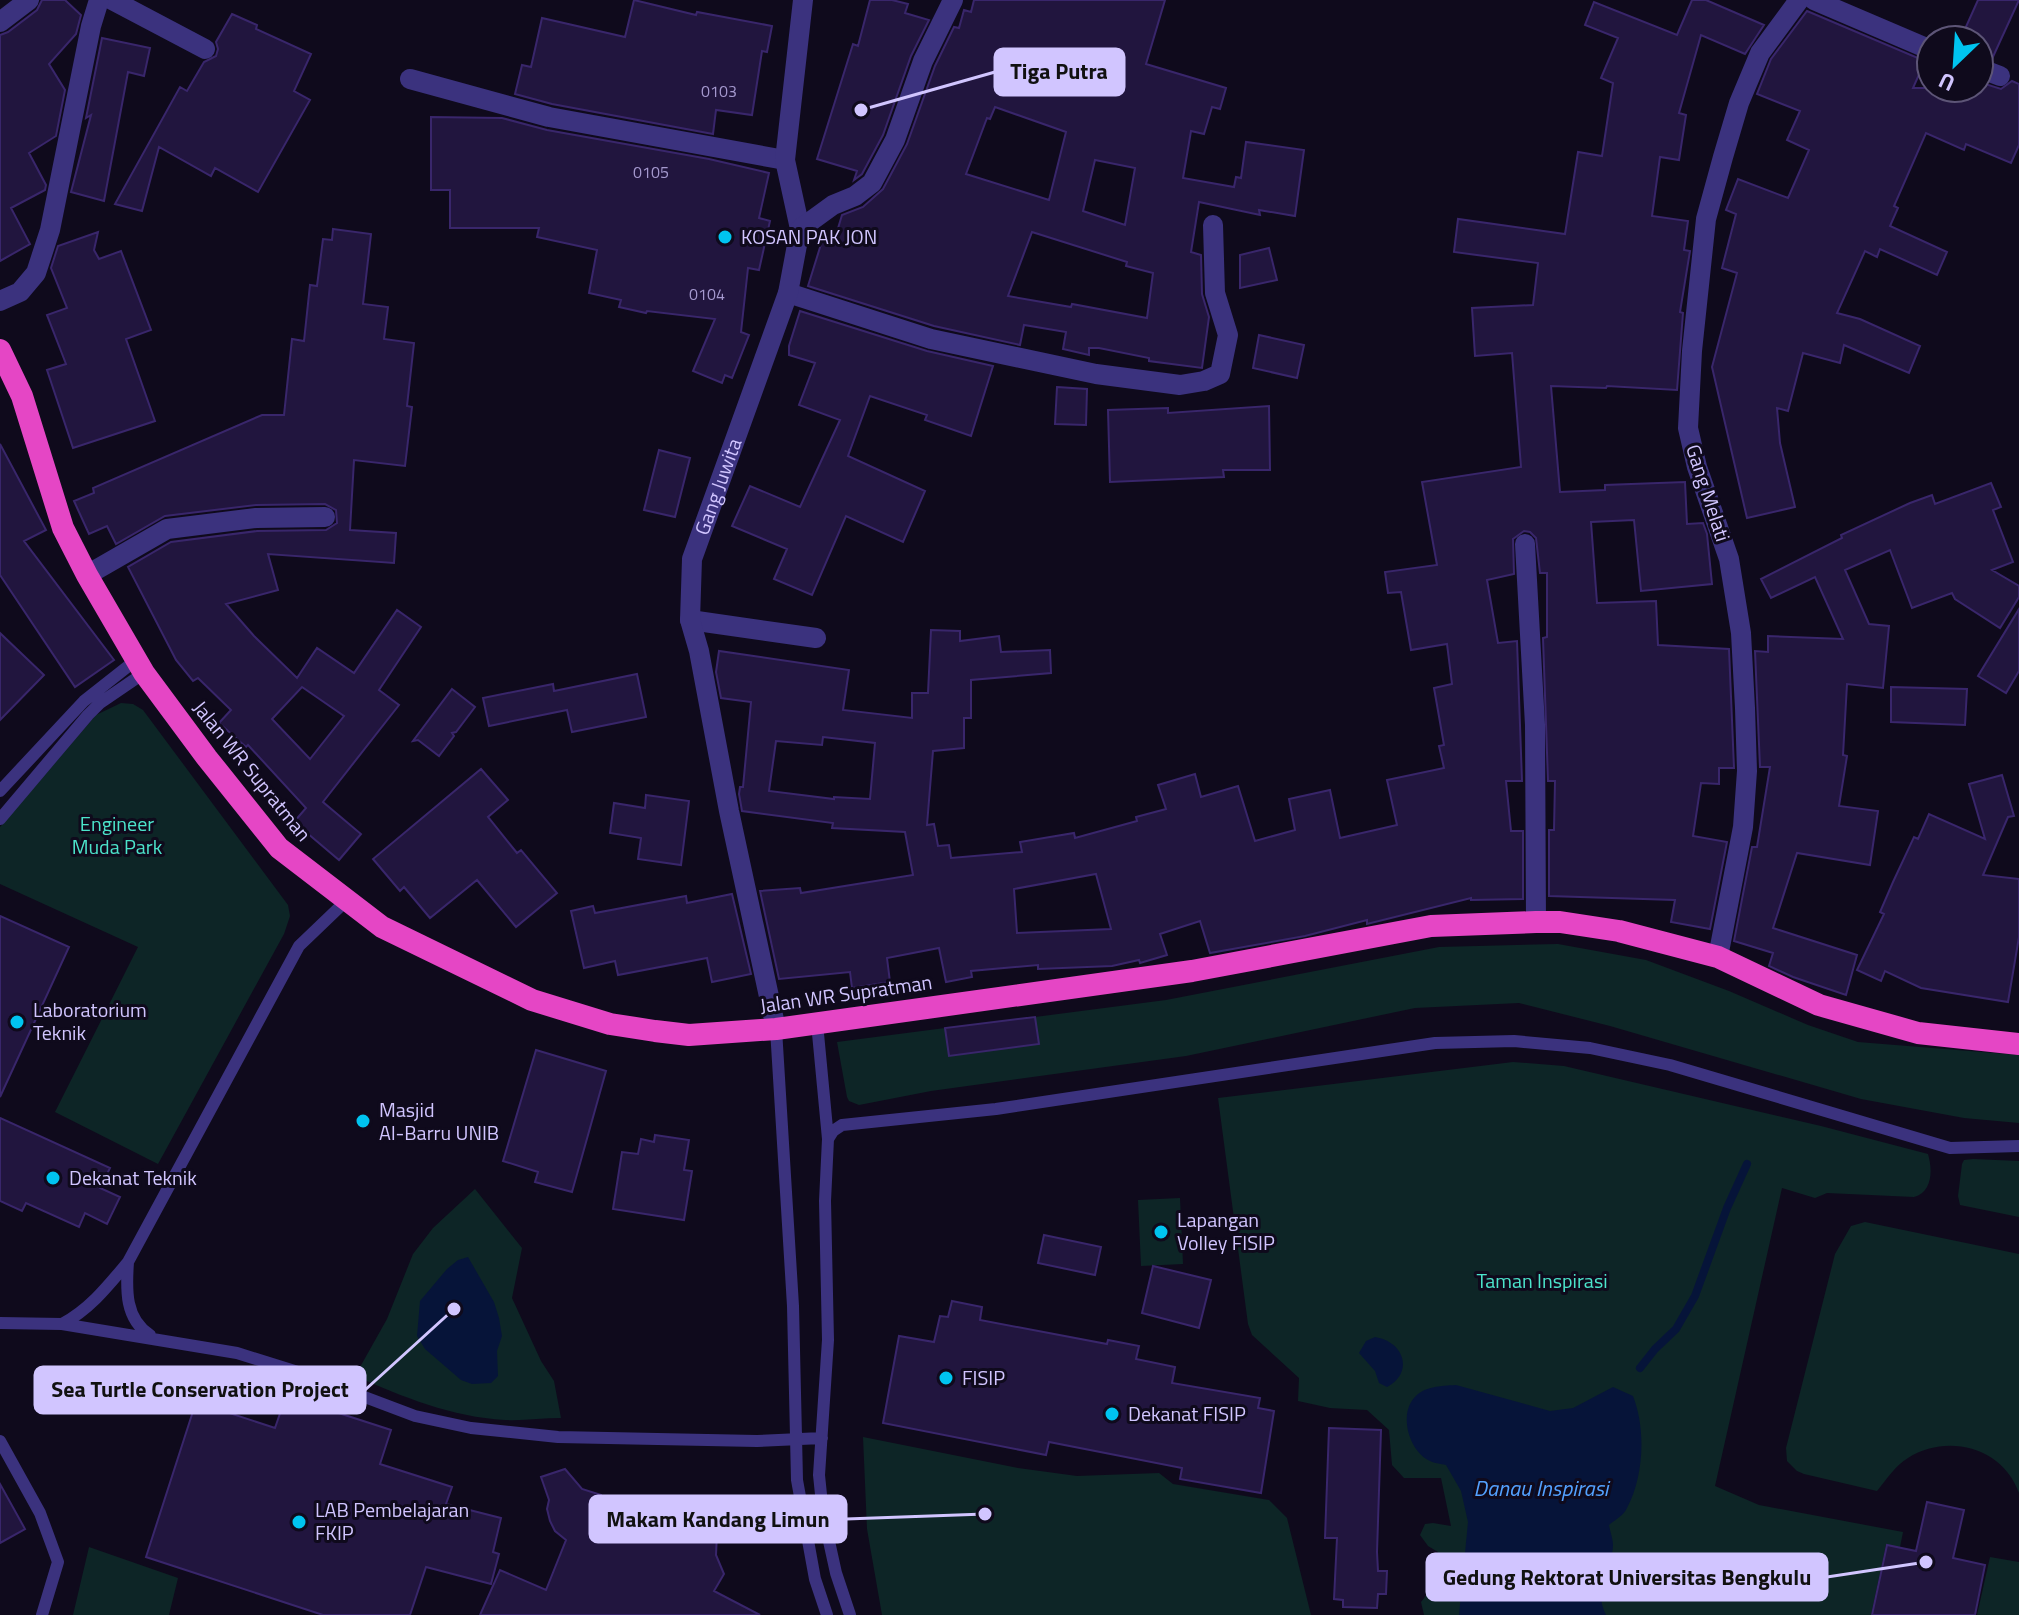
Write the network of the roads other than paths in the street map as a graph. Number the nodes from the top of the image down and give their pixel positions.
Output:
1 (29, 0) edge
2 (99, 0) edge
3 (112, 0) edge
4 (803, 0) edge
5 (953, 0) edge
6 (1799, 0) edge
7 (1814, 0) edge
8 (0, 22) edge
9 (1915, 43) edge
10 (205, 49) dead end
11 (1995, 74) edge
12 (2000, 76) dead end
13 (410, 79) dead end
14 (785, 160) junction
15 (1213, 225) dead end
16 (800, 229) junction
17 (788, 293) junction
18 (0, 301) edge
19 (0, 350) edge
20 (325, 517) dead end
21 (1525, 544) dead end
22 (87, 575) junction
23 (690, 620) junction
24 (816, 638) dead end
25 (140, 666) junction
26 (0, 791) edge
27 (0, 819) edge
28 (347, 900) junction
29 (1536, 922) junction
30 (1718, 957) junction
31 (817, 1023) junction
32 (776, 1029) junction
33 (2019, 1044) edge
34 (828, 1139) junction
35 (2019, 1146) edge
36 (128, 1262) junction
37 (0, 1323) edge
38 (62, 1324) junction
39 (153, 1337) junction
40 (822, 1438) junction
41 (795, 1439) junction
42 (0, 1441) edge
43 (42, 1615) edge
44 (827, 1615) edge
45 (850, 1615) edge

1 - 8 street
2 - 18 street
3 - 10 street
4 - 14 street
5 - 16 street
6 - 30 street, Gang Melati
7 - 9 street
11 - 12 street
13 - 14 street
14 - 16 street
15 - 17 street
16 - 17 street, Gang Juwita
17 - 23 street, Gang Juwita
19 - 22 highway, Jalan WR Supratman
20 - 22 street
21 - 29 street
22 - 25 highway, Jalan WR Supratman
23 - 24 street
23 - 32 street, Gang Juwita
25 - 26 lane
25 - 27 lane
25 - 28 highway, Jalan WR Supratman
28 - 32 highway, Jalan WR Supratman
28 - 36 lane
29 - 30 highway, Jalan WR Supratman
29 - 31 highway, Jalan WR Supratman
30 - 33 highway, Jalan WR Supratman
31 - 32 highway, Jalan WR Supratman
31 - 34 lane
32 - 41 lane
34 - 35 lane
34 - 40 lane
36 - 38 lane
36 - 39 lane
37 - 38 lane
38 - 39 lane
39 - 41 lane
40 - 41 lane
40 - 45 lane
41 - 44 lane
42 - 43 lane

